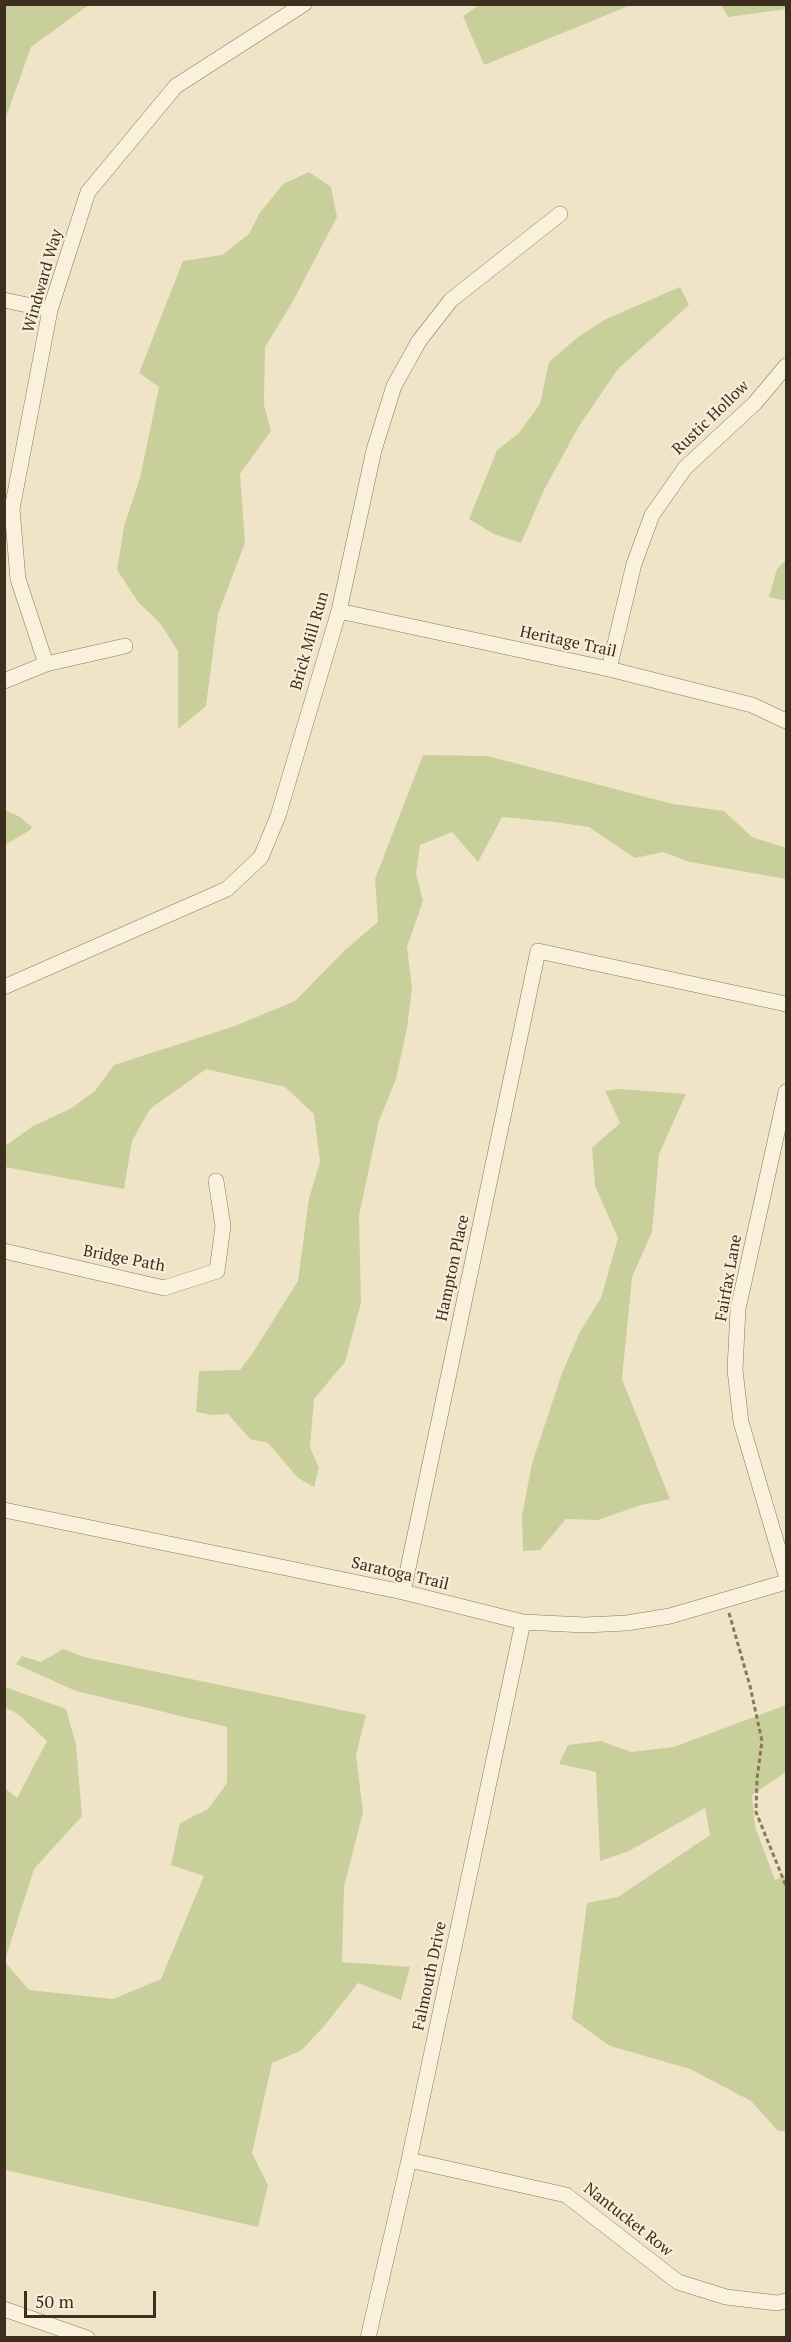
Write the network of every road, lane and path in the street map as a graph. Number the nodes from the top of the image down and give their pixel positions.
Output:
1 (304, 4) edge
2 (560, 214) dead end
3 (4, 300) edge
4 (50, 310) junction
5 (786, 366) edge
6 (339, 611) junction
7 (125, 646) dead end
8 (46, 664) junction
9 (609, 669) junction
10 (4, 681) edge
11 (786, 721) edge
12 (4, 987) edge
13 (786, 1004) edge
14 (786, 1092) edge
15 (216, 1181) dead end
16 (4, 1251) edge
17 (4, 1510) edge
18 (786, 1575) edge
19 (786, 1582) edge
20 (404, 1592) junction
21 (726, 1600) junction
22 (523, 1622) junction
23 (786, 1886) edge
24 (409, 2160) junction
25 (786, 2301) edge
26 (4, 2309) edge
27 (87, 2337) edge
28 (368, 2337) edge

1 - 4 street, Windward Way
2 - 6 street, Brick Mill Run
3 - 4 street
4 - 8 street, Windward Way
5 - 9 street, Rustic Hollow
6 - 9 street, Heritage Trail
6 - 12 street, Brick Mill Run
7 - 8 street
8 - 10 street
9 - 11 street, Heritage Trail
13 - 20 street, Hampton Place
14 - 18 street, Fairfax Lane
15 - 16 street, Bridge Path
17 - 20 street, Saratoga Trail
19 - 21 street, Saratoga Trail
20 - 22 street, Saratoga Trail
21 - 22 street, Saratoga Trail
21 - 23 path
22 - 24 street, Falmouth Drive
24 - 25 street, Nantucket Row
24 - 28 street, Falmouth Drive
26 - 27 street

